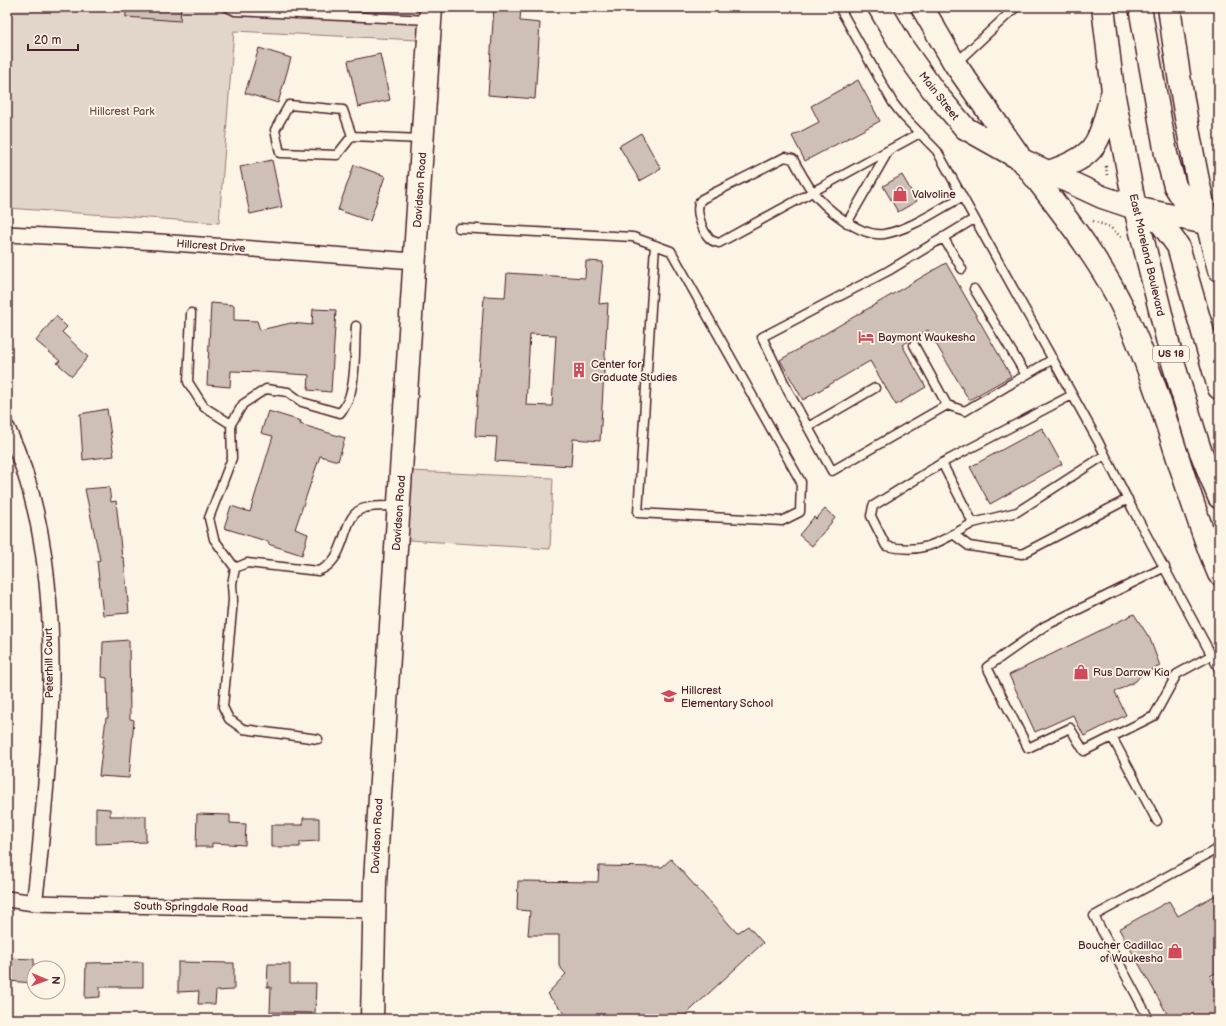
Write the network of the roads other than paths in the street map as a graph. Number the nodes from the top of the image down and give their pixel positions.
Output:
1 (228, 7) edge
2 (839, 7) edge
3 (879, 7) edge
4 (922, 7) edge
5 (1016, 7) edge
6 (1103, 7) edge
7 (1140, 7) edge
8 (1170, 7) edge
9 (431, 14) edge
10 (955, 64) junction
11 (1112, 91) junction
12 (920, 132) junction
13 (352, 136) junction
14 (423, 139) junction
15 (890, 149) junction
16 (1022, 160) junction
17 (1049, 172) junction
18 (813, 192) junction
19 (962, 197) junction
20 (1134, 208) junction
21 (974, 218) junction
22 (847, 223) junction
23 (1212, 224) edge
24 (459, 228) dead end
25 (7, 234) edge
26 (943, 237) junction
27 (655, 245) junction
28 (414, 261) junction
29 (962, 269) dead end
30 (1219, 270) edge
31 (974, 289) dead end
32 (191, 313) dead end
33 (356, 326) dead end
34 (914, 345) dead end
35 (1053, 360) junction
36 (1026, 375) junction
37 (875, 388) dead end
38 (1219, 388) edge
39 (1072, 395) junction
40 (947, 405) junction
41 (231, 424) junction
42 (7, 428) edge
43 (808, 428) junction
44 (1105, 455) junction
45 (942, 463) junction
46 (1219, 497) edge
47 (1128, 500) junction
48 (399, 506) junction
49 (973, 523) junction
50 (953, 534) junction
51 (235, 568) junction
52 (1165, 568) junction
53 (1219, 574) edge
54 (1212, 655) junction
55 (1219, 669) edge
56 (1112, 737) junction
57 (318, 739) dead end
58 (1157, 821) dead end
59 (1219, 848) edge
60 (7, 899) edge
61 (34, 903) junction
62 (374, 910) junction
63 (372, 1019) edge
64 (1149, 1019) edge

1 - 9 lane
2 - 12 lane
3 - 10 main road
3 - 16 main road, Main Street
4 - 10 main road
5 - 10 lane
6 - 11 main road, East Moreland Boulevard / US 18
7 - 23 main road
8 - 23 main road
9 - 14 main road, Davidson Road
10 - 16 main road
11 - 17 main road
11 - 20 main road, East Moreland Boulevard / US 18
12 - 15 lane
12 - 19 lane
13 - 13 lane
13 - 14 lane
14 - 28 main road, Davidson Road
15 - 18 lane
15 - 22 lane
16 - 17 main road, Main Street
16 - 53 main road
17 - 20 main road, Main Street
18 - 18 lane
18 - 22 lane
19 - 21 lane
19 - 22 lane
20 - 23 main road, Main Street
20 - 38 main road
20 - 46 main road, East Moreland Boulevard / US 18
21 - 26 lane
21 - 35 lane
23 - 30 main road
24 - 27 lane
25 - 28 street, Hillcrest Drive
26 - 29 lane
26 - 43 lane
27 - 27 lane
28 - 48 main road, Davidson Road
31 - 36 lane
32 - 41 lane
33 - 41 lane
34 - 40 lane
35 - 36 lane
35 - 39 lane
36 - 40 lane
37 - 43 lane
39 - 44 lane
39 - 45 lane
40 - 43 lane
41 - 51 lane
42 - 61 street, Peterhill Court
44 - 47 lane
44 - 49 lane
45 - 49 lane
45 - 50 lane
47 - 50 lane
47 - 52 lane
48 - 51 lane
48 - 62 main road, Davidson Road
49 - 50 lane
51 - 57 lane
52 - 54 lane
52 - 56 lane
54 - 55 lane
54 - 56 lane
56 - 58 lane
59 - 64 lane
60 - 61 street, South Springdale Road
61 - 62 street, South Springdale Road
62 - 63 main road, Davidson Road

